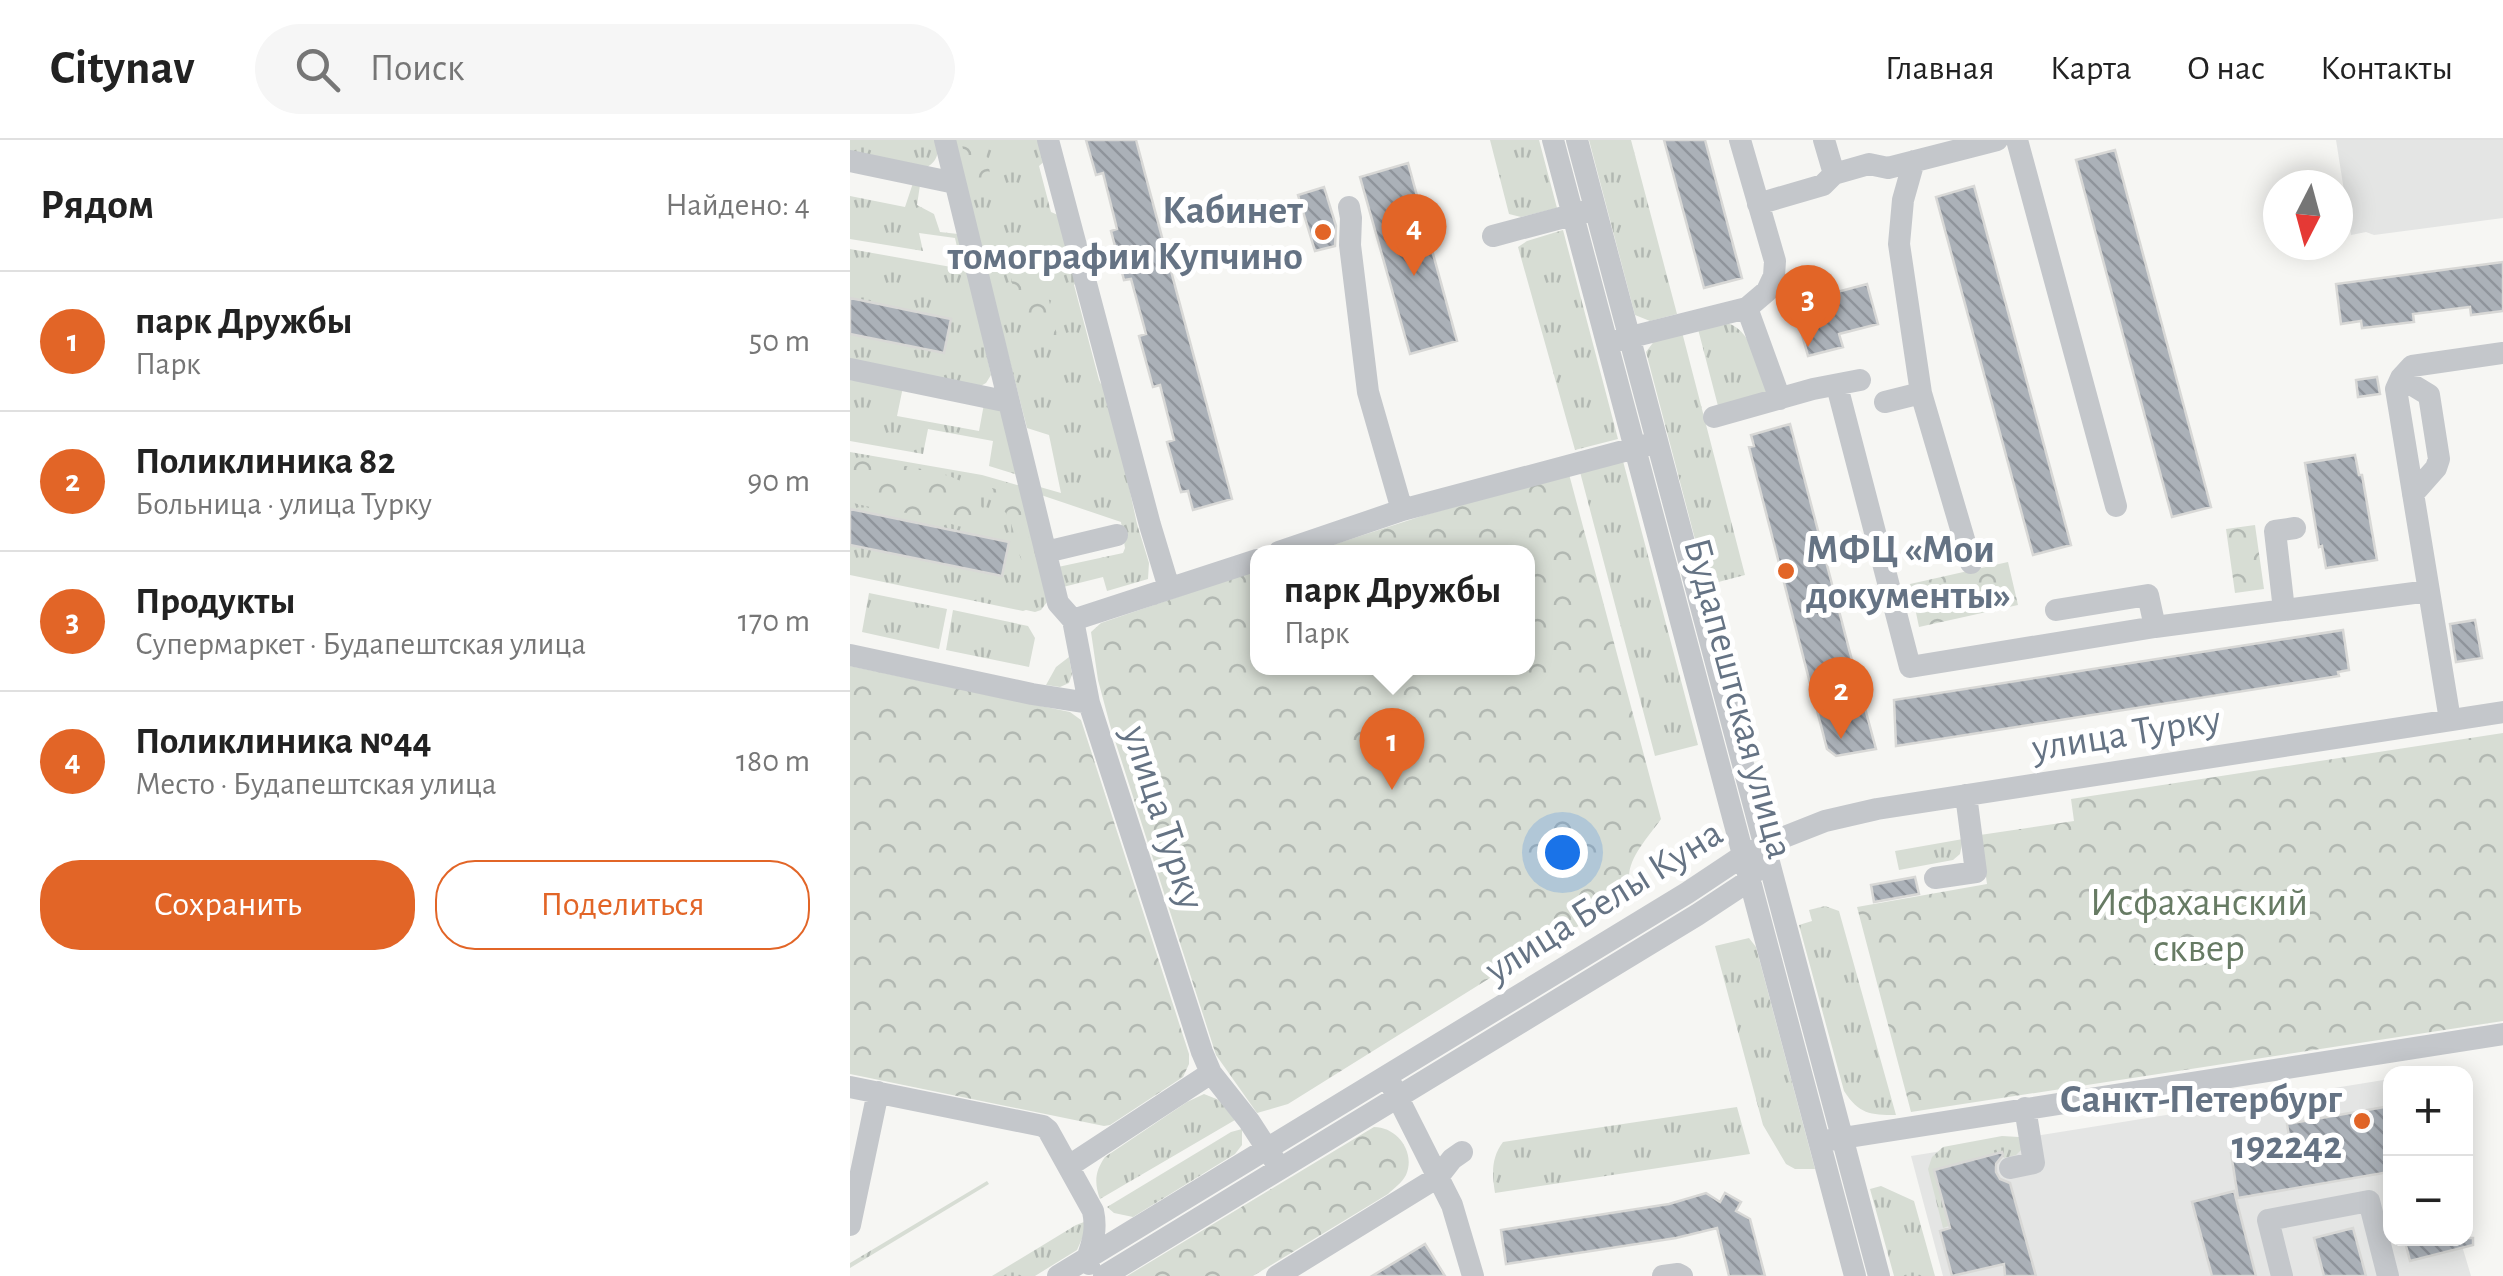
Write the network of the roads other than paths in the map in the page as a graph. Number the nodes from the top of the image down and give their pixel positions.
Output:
1 (945, 140) edge
2 (1048, 140) edge
3 (1553, 140) edge
4 (1577, 140) edge
5 (1740, 140) edge
6 (1824, 140) edge
7 (1997, 140) edge
8 (2017, 140) edge
9 (850, 161) edge
10 (1914, 161) junction
11 (1834, 174) junction
12 (955, 183) junction
13 (1758, 204) junction
14 (1348, 207) dead end
15 (1584, 212) junction
16 (1494, 236) dead end
17 (1747, 308) junction
18 (1618, 340) junction
19 (2503, 353) edge
20 (850, 370) edge
21 (1860, 380) dead end
22 (1837, 386) junction
23 (1921, 393) junction
24 (1780, 399) junction
25 (1009, 402) junction
26 (1885, 402) dead end
27 (1714, 417) dead end
28 (1646, 445) junction
29 (2116, 506) dead end
30 (1402, 510) junction
31 (2296, 528) dead end
32 (1116, 535) dead end
33 (1300, 545) edge
34 (1046, 552) junction
35 (1250, 562) edge
36 (1971, 562) dead end
37 (1169, 588) junction
38 (2429, 591) junction
39 (2056, 610) dead end
40 (2284, 610) junction
41 (1073, 620) junction
42 (2155, 628) junction
43 (850, 656) edge
44 (1089, 703) junction
45 (2503, 712) edge
46 (2450, 720) junction
47 (1966, 795) junction
48 (1754, 850) junction
49 (1935, 878) dead end
50 (1750, 880) junction
51 (2503, 1034) edge
52 (2402, 1062) edge
53 (1211, 1073) junction
54 (850, 1087) edge
55 (1392, 1087) junction
56 (876, 1104) junction
57 (2025, 1108) junction
58 (1831, 1140) junction
59 (1462, 1152) dead end
60 (1274, 1158) junction
61 (1069, 1166) junction
62 (2010, 1168) dead end
63 (1438, 1177) junction
64 (2380, 1196) edge
65 (850, 1225) edge
66 (1091, 1267) edge
67 (1058, 1276) edge
68 (1104, 1276) edge
69 (1276, 1276) edge
70 (1472, 1276) edge
71 (1664, 1276) edge
72 (1682, 1276) edge
73 (1856, 1276) edge
74 (1880, 1276) edge
75 (2282, 1276) edge
76 (2388, 1276) edge

1 - 12 street
2 - 37 street
3 - 15 street, Будапештская улица
4 - 15 street, Будапештская улица
5 - 13 street
6 - 11 street
7 - 10 street
8 - 29 street
9 - 12 street
10 - 11 street
10 - 23 street
11 - 13 street
12 - 25 street
13 - 17 street
14 - 30 street
15 - 16 street
15 - 18 street, Будапештская улица
17 - 18 street
17 - 24 street
18 - 28 street, Будапештская улица
19 - 38 street
20 - 25 street
21 - 22 street
22 - 24 street
22 - 42 street
23 - 26 street
23 - 36 street
24 - 27 street
25 - 34 street
28 - 30 street
28 - 48 street, Будапештская улица
30 - 33 street
31 - 40 street
32 - 34 street
34 - 41 street
35 - 37 street
37 - 41 street
38 - 40 street
38 - 46 street
39 - 42 street
40 - 42 street
41 - 44 street
43 - 44 street, улица Турку
44 - 53 street, улица Турку
45 - 46 street, улица Турку
46 - 47 street, улица Турку
47 - 48 street, улица Турку
47 - 49 street
48 - 50 street, Будапештская улица
48 - 55 street, улица Белы Куна
48 - 58 street, Будапештская улица
50 - 55 street, улица Белы Куна
50 - 58 street, Будапештская улица
51 - 52 street
52 - 57 street
53 - 60 street, улица Турку
53 - 61 street
54 - 56 street
55 - 60 street, улица Белы Куна
55 - 63 street
56 - 61 street
56 - 65 street
57 - 58 street
57 - 62 street
58 - 73 street, Будапештская улица
58 - 74 street, Будапештская улица
59 - 63 street
60 - 66 street, улица Белы Куна
60 - 68 street, улица Белы Куна
61 - 66 street
63 - 69 street
63 - 70 street
64 - 75 street
64 - 76 street
66 - 67 street, улица Белы Куна
71 - 72 street

